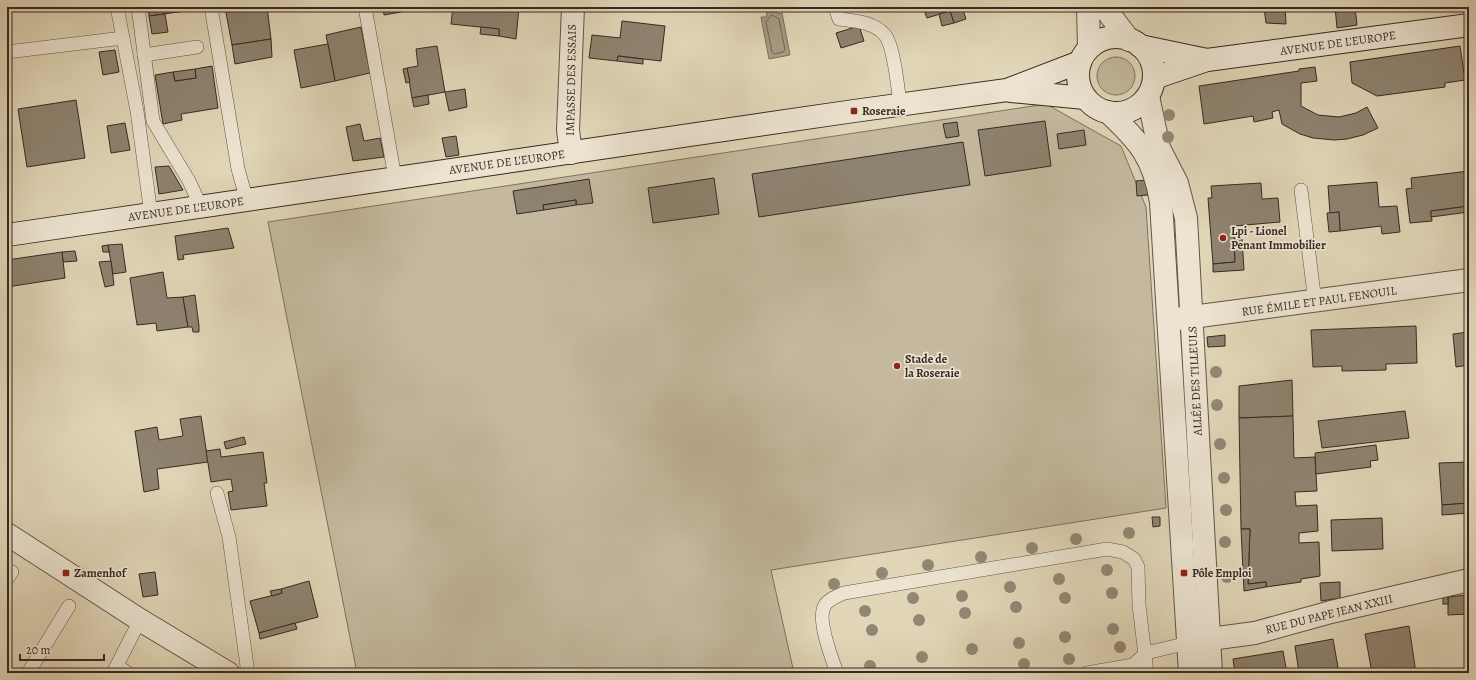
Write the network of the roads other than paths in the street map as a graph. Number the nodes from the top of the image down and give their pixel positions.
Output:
1 (117, 7) edge
2 (138, 7) edge
3 (211, 7) edge
4 (365, 7) edge
5 (573, 7) edge
6 (835, 7) edge
7 (1088, 7) edge
8 (1104, 7) edge
9 (1469, 25) edge
10 (123, 38) junction
11 (1135, 43) junction
12 (197, 47) dead end
13 (7, 52) edge
14 (144, 55) junction
15 (1085, 55) junction
16 (1207, 60) junction
17 (1151, 87) junction
18 (1007, 90) junction
19 (1085, 98) junction
20 (900, 104) junction
21 (1108, 112) junction
22 (571, 153) junction
23 (396, 178) junction
24 (1301, 190) dead end
25 (247, 201) junction
26 (201, 207) junction
27 (151, 214) junction
28 (7, 235) edge
29 (1469, 280) edge
30 (1314, 302) junction
31 (1192, 319) junction
32 (1169, 320) junction
33 (217, 494) dead end
34 (7, 534) edge
35 (1469, 580) edge
36 (69, 606) dead end
37 (140, 620) junction
38 (1198, 641) junction
39 (1146, 653) junction
40 (119, 671) edge
41 (28, 673) edge
42 (228, 673) edge
43 (246, 673) edge
44 (837, 673) edge
45 (1087, 673) edge
46 (1147, 673) edge
47 (1190, 673) edge
48 (1211, 673) edge

1 - 10 lane
2 - 14 lane
3 - 25 lane
4 - 23 lane
5 - 22 street, IMPASSE DES ESSAIS
6 - 20 lane
7 - 15 street
8 - 11 street
9 - 16 street, AVENUE DE L'EUROPE
10 - 13 lane
10 - 27 lane
11 - 15 street
11 - 16 street, AVENUE DE L'EUROPE
11 - 17 street
12 - 14 lane
14 - 26 lane
15 - 18 street, AVENUE DE L'EUROPE
15 - 19 street
16 - 17 street, AVENUE DE L'EUROPE
17 - 21 street
17 - 31 street, ALLÉE DES TILLEULS
18 - 19 street, AVENUE DE L'EUROPE
18 - 20 street, AVENUE DE L'EUROPE
19 - 21 street
20 - 22 street, AVENUE DE L'EUROPE
21 - 32 street, ALLÉE DES TILLEULS
22 - 23 street, AVENUE DE L'EUROPE
23 - 25 street, AVENUE DE L'EUROPE
24 - 30 lane
25 - 26 street, AVENUE DE L'EUROPE
26 - 27 street, AVENUE DE L'EUROPE
27 - 28 street, AVENUE DE L'EUROPE
29 - 30 street, RUE ÉMILE ET PAUL FENOUIL
30 - 31 street, RUE ÉMILE ET PAUL FENOUIL
31 - 32 street, RUE ÉMILE ET PAUL FENOUIL
31 - 38 street, ALLÉE DES TILLEULS
32 - 38 street, ALLÉE DES TILLEULS
33 - 43 lane
34 - 37 street
35 - 38 street, RUE DU PAPE JEAN XXIII
36 - 41 lane
37 - 40 lane
37 - 42 street
38 - 39 lane
38 - 47 street, ALLÉE DES TILLEULS
38 - 48 street, ALLÉE DES TILLEULS
39 - 44 lane
39 - 45 lane
39 - 46 lane

